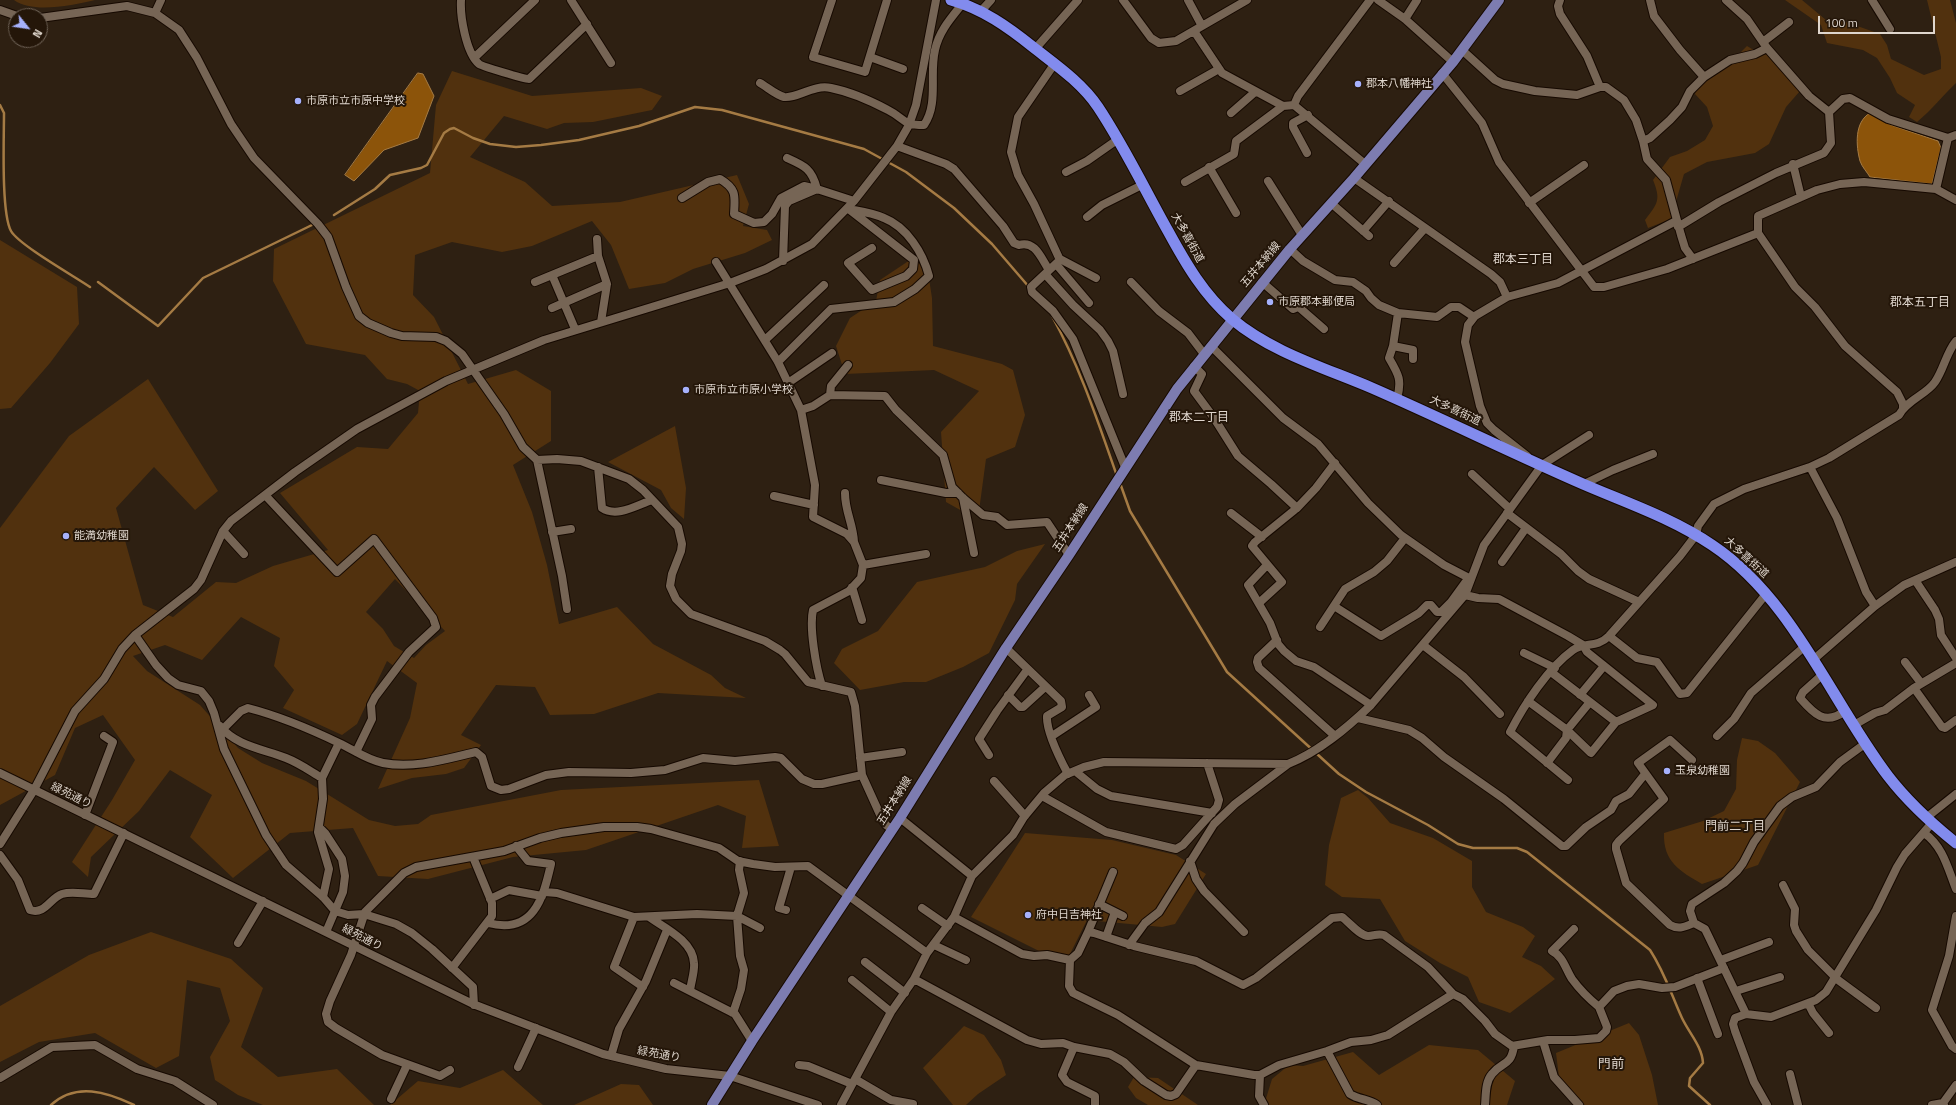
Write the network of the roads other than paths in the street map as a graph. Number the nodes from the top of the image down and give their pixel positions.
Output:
1 (161, 0) edge
2 (462, 0) edge
3 (535, 0) edge
4 (571, 0) edge
5 (832, 0) edge
6 (886, 0) edge
7 (936, 0) edge
8 (951, 0) edge
9 (992, 0) edge
10 (1078, 0) edge
11 (1123, 0) edge
12 (1188, 0) edge
13 (1247, 0) edge
14 (1370, 0) edge
15 (1378, 0) edge
16 (1417, 0) edge
17 (1499, 0) edge
18 (1560, 0) edge
19 (1650, 0) edge
20 (1726, 0) edge
21 (1872, 0) edge
22 (963, 3) junction
23 (981, 11) junction
24 (155, 13) junction
25 (48, 17) edge
26 (1405, 19) junction
27 (1789, 22) dead end
28 (587, 24) junction
29 (1202, 26) junction
30 (1890, 29) dead end
31 (1194, 31) junction
32 (1765, 45) junction
33 (1036, 48) junction
34 (1462, 50) junction
35 (870, 57) junction
36 (474, 58) junction
37 (1453, 62) junction
38 (611, 63) dead end
39 (1055, 64) junction
40 (1219, 68) junction
41 (902, 69) dead end
42 (1442, 73) junction
43 (1704, 77) junction
44 (760, 83) dead end
45 (1600, 87) junction
46 (1180, 91) dead end
47 (1255, 92) junction
48 (1294, 104) junction
49 (1283, 106) junction
50 (1829, 112) junction
51 (1231, 113) dead end
52 (1308, 114) junction
53 (909, 125) junction
54 (1952, 137) edge
55 (1117, 140) junction
56 (1643, 141) junction
57 (897, 146) junction
58 (1307, 153) dead end
59 (787, 158) dead end
60 (1366, 164) junction
61 (1793, 164) junction
62 (1584, 165) dead end
63 (1209, 167) junction
64 (1066, 172) dead end
65 (1354, 178) junction
66 (1268, 181) dead end
67 (1185, 182) dead end
68 (1142, 185) junction
69 (817, 189) junction
70 (1936, 189) junction
71 (1801, 197) junction
72 (682, 198) dead end
73 (1956, 200) edge
74 (854, 201) junction
75 (1388, 201) junction
76 (1330, 203) junction
77 (1529, 203) junction
78 (848, 209) junction
79 (1236, 213) dead end
80 (1087, 217) dead end
81 (1677, 224) junction
82 (1425, 228) junction
83 (1758, 233) junction
84 (1302, 235) junction
85 (597, 239) dead end
86 (872, 248) dead end
87 (1290, 249) junction
88 (598, 256) junction
89 (1693, 259) junction
90 (783, 261) junction
91 (716, 262) dead end
92 (1394, 263) dead end
93 (1052, 267) junction
94 (1580, 270) junction
95 (552, 276) junction
96 (1096, 278) dead end
97 (535, 282) dead end
98 (1131, 282) dead end
99 (1262, 282) junction
100 (730, 283) junction
101 (607, 284) junction
102 (824, 286) dead end
103 (1507, 297) junction
104 (564, 302) junction
105 (1088, 303) dead end
106 (552, 308) dead end
107 (1398, 313) junction
108 (1474, 317) junction
109 (1232, 319) junction
110 (602, 322) junction
111 (1324, 329) dead end
112 (575, 330) junction
113 (764, 340) junction
114 (1956, 341) edge
115 (1211, 346) junction
116 (1393, 346) junction
117 (832, 353) dead end
118 (1204, 354) junction
119 (1413, 360) dead end
120 (778, 362) junction
121 (848, 365) dead end
122 (1194, 366) junction
123 (474, 369) junction
124 (788, 383) junction
125 (830, 394) junction
126 (1123, 394) dead end
127 (1397, 399) junction
128 (1903, 408) junction
129 (801, 410) junction
130 (1589, 435) dead end
131 (1653, 454) dead end
132 (537, 460) junction
133 (1530, 460) junction
134 (1335, 462) junction
135 (1542, 465) junction
136 (598, 467) junction
137 (1125, 467) junction
138 (1810, 467) junction
139 (1472, 474) dead end
140 (881, 480) dead end
141 (1584, 484) junction
142 (845, 493) dead end
143 (265, 495) junction
144 (774, 496) dead end
145 (961, 496) junction
146 (652, 500) junction
147 (814, 505) junction
148 (1297, 508) junction
149 (1509, 511) junction
150 (1231, 513) dead end
151 (1526, 528) junction
152 (571, 529) dead end
153 (223, 531) junction
154 (552, 532) junction
155 (1696, 535) junction
156 (1262, 537) junction
157 (1405, 538) junction
158 (854, 542) junction
159 (974, 553) dead end
160 (244, 554) dead end
161 (926, 554) dead end
162 (1068, 556) junction
163 (1502, 562) dead end
164 (1956, 562) edge
165 (1267, 564) junction
166 (863, 565) junction
167 (1470, 578) junction
168 (1915, 580) junction
169 (852, 587) junction
170 (1766, 594) junction
171 (1465, 595) junction
172 (1639, 602) junction
173 (1259, 603) junction
174 (1334, 606) junction
175 (1875, 606) junction
176 (567, 609) dead end
177 (862, 620) dead end
178 (1320, 626) dead end
179 (135, 635) junction
180 (1609, 636) junction
181 (1277, 640) junction
182 (1422, 645) junction
183 (1583, 645) junction
184 (1804, 647) junction
185 (1006, 648) junction
186 (1524, 653) dead end
187 (1956, 658) edge
188 (1813, 660) junction
189 (1905, 662) dead end
190 (1956, 663) edge
191 (1604, 666) junction
192 (1027, 670) junction
193 (1553, 670) junction
194 (1822, 675) junction
195 (1921, 683) junction
196 (822, 686) junction
197 (1045, 687) junction
198 (1914, 688) junction
199 (1008, 695) junction
200 (1089, 695) dead end
201 (1580, 695) junction
202 (1528, 701) junction
203 (1590, 702) junction
204 (1371, 705) junction
205 (1845, 711) junction
206 (1500, 714) dead end
207 (1358, 718) junction
208 (216, 720) junction
209 (1956, 720) edge
210 (1616, 722) junction
211 (1854, 725) junction
212 (223, 730) junction
213 (1567, 730) junction
214 (104, 736) dead end
215 (1052, 736) junction
216 (1335, 736) junction
217 (1717, 736) dead end
218 (339, 743) junction
219 (1866, 743) junction
220 (356, 752) junction
221 (902, 752) dead end
222 (989, 755) dead end
223 (860, 758) junction
224 (1692, 760) dead end
225 (1207, 763) junction
226 (1547, 763) junction
227 (1288, 764) junction
228 (1071, 772) junction
229 (0, 773) edge
230 (1645, 774) junction
231 (862, 775) junction
232 (322, 778) junction
233 (1568, 780) dead end
234 (994, 781) dead end
235 (34, 790) junction
236 (1956, 794) edge
237 (1042, 796) junction
238 (1212, 813) junction
239 (84, 815) junction
240 (1025, 816) junction
241 (900, 818) junction
242 (1929, 820) junction
243 (319, 827) junction
244 (892, 829) junction
245 (124, 833) junction
246 (1924, 833) junction
247 (1956, 843) edge
248 (0, 844) edge
249 (516, 846) junction
250 (0, 855) edge
251 (473, 857) junction
252 (740, 861) junction
253 (1190, 861) junction
254 (790, 867) junction
255 (1113, 872) dead end
256 (972, 876) junction
257 (1783, 885) dead end
258 (1956, 889) edge
259 (544, 894) junction
260 (848, 894) junction
261 (323, 897) junction
262 (490, 899) junction
263 (263, 901) junction
264 (1100, 904) junction
265 (922, 908) dead end
266 (786, 910) dead end
267 (334, 911) junction
268 (1115, 912) junction
269 (364, 914) junction
270 (737, 916) junction
271 (1123, 916) dead end
272 (1956, 916) edge
273 (634, 917) junction
274 (649, 917) junction
275 (954, 917) junction
276 (488, 923) junction
277 (1694, 923) junction
278 (948, 926) junction
279 (760, 928) dead end
280 (1574, 929) dead end
281 (667, 930) junction
282 (326, 932) junction
283 (1088, 932) junction
284 (1244, 932) dead end
285 (1106, 937) junction
286 (1769, 942) dead end
287 (238, 943) dead end
288 (934, 944) junction
289 (1129, 945) junction
290 (353, 946) junction
291 (927, 953) junction
292 (966, 960) dead end
293 (1070, 960) junction
294 (865, 962) dead end
295 (1723, 964) junction
296 (452, 968) junction
297 (1780, 976) dead end
298 (1834, 977) junction
299 (1697, 978) junction
300 (914, 979) junction
301 (852, 980) dead end
302 (674, 983) dead end
303 (643, 986) junction
304 (690, 991) junction
305 (1736, 992) junction
306 (904, 993) junction
307 (1453, 994) junction
308 (1808, 1003) junction
309 (474, 1005) junction
310 (1599, 1007) junction
311 (1876, 1008) dead end
312 (891, 1012) junction
313 (733, 1013) junction
314 (1746, 1014) junction
315 (536, 1028) junction
316 (1718, 1034) dead end
317 (1829, 1034) dead end
318 (752, 1041) junction
319 (1543, 1041) junction
320 (1514, 1046) junction
321 (1074, 1047) junction
322 (1956, 1049) edge
323 (1327, 1051) junction
324 (611, 1056) junction
325 (1196, 1064) junction
326 (408, 1065) junction
327 (799, 1065) dead end
328 (518, 1067) dead end
329 (450, 1070) dead end
330 (1790, 1074) dead end
331 (1260, 1075) junction
332 (730, 1076) junction
333 (0, 1078) edge
334 (853, 1081) junction
335 (1956, 1085) edge
336 (391, 1099) dead end
337 (913, 1104) dead end
338 (1944, 1104) edge
339 (212, 1105) edge
340 (712, 1105) edge
341 (818, 1105) edge
342 (841, 1105) edge
343 (1095, 1105) edge
344 (1264, 1105) edge
345 (1377, 1105) edge
346 (1486, 1105) edge
347 (1579, 1105) edge
348 (1767, 1105) edge
349 (1798, 1105) edge
350 (1932, 1105) edge

1 - 24 street
2 - 36 street
3 - 36 street
4 - 28 street
5 - 35 street
6 - 35 street
7 - 53 street
8 - 22 highway, 大多喜街道
9 - 23 street
10 - 33 street
11 - 31 street
12 - 29 street
13 - 29 street
14 - 48 street
15 - 26 street
16 - 26 street
17 - 34 main road, 五井本納線
18 - 45 street
19 - 43 street
20 - 32 street
21 - 30 street
22 - 23 highway, 大多喜街道
22 - 53 street
23 - 33 highway, 大多喜街道
24 - 25 street
24 - 123 street
26 - 37 street
27 - 32 street
28 - 36 street
28 - 38 street
29 - 31 street
31 - 40 street
32 - 43 street
32 - 50 street
33 - 39 highway, 大多喜街道
34 - 37 main road, 五井本納線
34 - 45 street
35 - 41 street
37 - 42 main road, 五井本納線
39 - 55 highway, 大多喜街道
39 - 93 street
40 - 46 street
40 - 47 street
42 - 60 main road, 五井本納線
42 - 77 street
43 - 56 street
44 - 53 street
45 - 56 street
47 - 49 street
47 - 51 street
48 - 49 street
48 - 52 street
49 - 63 street
50 - 54 street
50 - 61 street
52 - 58 street
52 - 60 street
53 - 57 street
54 - 70 street
55 - 64 street
55 - 68 highway, 大多喜街道
56 - 81 street
57 - 74 street
57 - 93 street
59 - 69 street
60 - 65 main road, 五井本納線
61 - 71 street
61 - 81 street
62 - 77 street
63 - 67 street
63 - 79 street
65 - 75 street
65 - 76 main road, 五井本納線
66 - 84 street
68 - 80 street
68 - 109 highway, 大多喜街道
69 - 72 street
69 - 74 street
69 - 90 street
70 - 71 street
70 - 73 street
71 - 83 street
74 - 78 street
75 - 76 street
75 - 82 street
76 - 84 main road, 五井本納線
77 - 94 street
78 - 86 street
78 - 90 street
78 - 120 street
81 - 89 street
81 - 94 street
82 - 92 street
82 - 103 street
83 - 89 street
83 - 128 street
84 - 87 main road, 五井本納線
85 - 88 street
87 - 99 main road, 五井本納線
87 - 107 street
88 - 95 street
88 - 101 street
89 - 94 street
90 - 100 street
91 - 100 street
93 - 96 street
93 - 105 street
93 - 126 street
93 - 137 street
94 - 103 street
95 - 97 street
95 - 104 street
98 - 118 street
99 - 109 main road, 五井本納線
99 - 111 street
100 - 110 street
100 - 113 street
101 - 104 street
101 - 110 street
102 - 113 street
103 - 108 street
104 - 106 street
104 - 112 street
107 - 108 street
107 - 116 street
108 - 133 street
109 - 115 main road, 五井本納線
109 - 127 highway, 大多喜街道
110 - 112 street
112 - 123 street
113 - 120 street
114 - 128 street
115 - 118 main road, 五井本納線
115 - 134 street
116 - 119 street
116 - 127 street
117 - 124 street
118 - 122 main road, 五井本納線
120 - 124 street
121 - 125 street
122 - 137 main road, 五井本納線
122 - 148 street
123 - 132 street
123 - 143 street
124 - 129 street
125 - 129 street
125 - 145 street
127 - 133 highway, 大多喜街道
128 - 138 street
129 - 147 street
130 - 135 street
131 - 141 street
132 - 136 street
132 - 154 street
133 - 135 highway, 大多喜街道
134 - 148 street
134 - 157 street
135 - 141 highway, 大多喜街道
135 - 149 street
136 - 146 street
136 - 146 street
137 - 162 main road, 五井本納線
138 - 155 street
138 - 175 street
139 - 149 street
140 - 145 street
141 - 155 highway, 大多喜街道
142 - 158 street
143 - 153 street
143 - 220 street
144 - 147 street
145 - 159 street
145 - 162 street
146 - 196 street
147 - 158 street
148 - 156 street
149 - 151 street
149 - 167 street
150 - 156 street
151 - 163 street
151 - 172 street
152 - 154 street
153 - 160 street
153 - 179 street
154 - 176 street
155 - 170 highway, 大多喜街道
155 - 172 street
156 - 165 street
157 - 167 street
157 - 174 street
158 - 166 street
161 - 166 street
162 - 185 main road, 五井本納線
164 - 168 street
165 - 173 street
165 - 173 street
166 - 169 street
167 - 171 street
167 - 174 street
168 - 175 street
168 - 187 street
169 - 177 street
169 - 196 street
170 - 180 street
170 - 184 highway, 大多喜街道
171 - 182 street
171 - 183 street
172 - 180 street
173 - 181 street
174 - 178 street
175 - 188 street
179 - 208 street
179 - 235 street
180 - 183 street
181 - 204 street
181 - 216 street
182 - 204 street
182 - 206 street
183 - 191 street
183 - 193 street
184 - 188 highway, 大多喜街道
184 - 217 street
185 - 192 street
185 - 241 main road, 五井本納線
186 - 193 street
188 - 194 highway, 大多喜街道
189 - 195 street
190 - 195 street
191 - 201 street
191 - 210 street
192 - 197 street
192 - 199 street
193 - 201 street
193 - 202 street
194 - 205 highway, 大多喜街道
194 - 205 street
195 - 198 street
196 - 223 street
197 - 199 street
197 - 215 street
198 - 209 street
198 - 211 street
199 - 222 street
200 - 215 street
201 - 203 street
202 - 213 street
202 - 226 street
203 - 210 street
203 - 213 street
204 - 207 street
205 - 211 highway, 大多喜街道
207 - 216 street
207 - 230 street
208 - 212 street
208 - 261 street
210 - 213 street
211 - 219 highway, 大多喜街道
212 - 218 street
212 - 232 street
213 - 226 street
214 - 239 street
215 - 228 street
216 - 227 street
218 - 220 street
218 - 232 street
219 - 242 highway, 大多喜街道
219 - 277 street
220 - 231 street
221 - 223 street
223 - 231 street
224 - 230 street
225 - 227 street
225 - 228 street
225 - 238 street
226 - 233 street
227 - 253 street
228 - 237 street
228 - 238 street
229 - 235 street, 緑苑通り
230 - 277 street
231 - 244 street
232 - 243 street
234 - 240 street
235 - 239 street, 緑苑通り
235 - 248 street
236 - 242 street
237 - 238 street
237 - 240 street
239 - 245 street, 緑苑通り
240 - 256 street
241 - 244 main road, 五井本納線
241 - 256 street
242 - 246 street
242 - 247 highway, 大多喜街道
243 - 261 street
243 - 267 street
244 - 260 main road, 五井本納線
245 - 250 street
245 - 263 street, 緑苑通り
246 - 258 street
246 - 298 street
249 - 251 street
249 - 252 street
249 - 259 street
251 - 262 street
251 - 269 street
252 - 254 street
252 - 270 street
253 - 284 street
253 - 289 street
254 - 260 street
254 - 266 street
255 - 264 street
256 - 275 street
257 - 298 street
259 - 262 street
259 - 273 street
259 - 276 street
260 - 291 street
260 - 318 main road, 五井本納線
261 - 267 street
262 - 276 street
263 - 282 street, 緑苑通り
263 - 287 street
264 - 268 street
264 - 283 street
265 - 278 street
267 - 269 street
267 - 282 street
268 - 271 street
268 - 285 street
269 - 290 street
269 - 296 street
270 - 274 street
270 - 279 street
270 - 313 street
272 - 322 street
273 - 274 street
273 - 303 street
274 - 281 street
275 - 278 street
275 - 293 street
276 - 296 street
277 - 295 street
278 - 288 street
280 - 310 street
281 - 303 street
281 - 304 street
282 - 290 street, 緑苑通り
283 - 285 street
283 - 293 street
285 - 289 street
286 - 295 street
288 - 291 street
288 - 292 street
289 - 307 street
290 - 309 street, 緑苑通り
290 - 326 street
291 - 300 street
293 - 325 street
294 - 306 street
295 - 299 street
295 - 305 street
296 - 309 street
297 - 305 street
298 - 308 street
298 - 311 street
299 - 310 street
299 - 316 street
300 - 306 street
300 - 321 street
301 - 312 street
302 - 304 street
303 - 324 street
304 - 313 street
305 - 314 street
306 - 312 street
307 - 320 street
307 - 323 street
308 - 314 street
308 - 317 street
309 - 315 street, 緑苑通り
310 - 319 street
312 - 334 street
313 - 318 street
314 - 348 street
315 - 324 street, 緑苑通り
315 - 328 street
318 - 332 main road, 五井本納線
319 - 320 street
319 - 347 street
320 - 346 street
321 - 325 street
321 - 343 street
323 - 331 street
323 - 345 street
324 - 332 street, 緑苑通り
325 - 331 street
326 - 329 street
326 - 336 street
327 - 334 street
330 - 349 street
331 - 344 street
332 - 340 main road, 五井本納線
332 - 341 street, 緑苑通り
333 - 339 street
334 - 337 street
334 - 342 street
335 - 338 street
338 - 350 street

